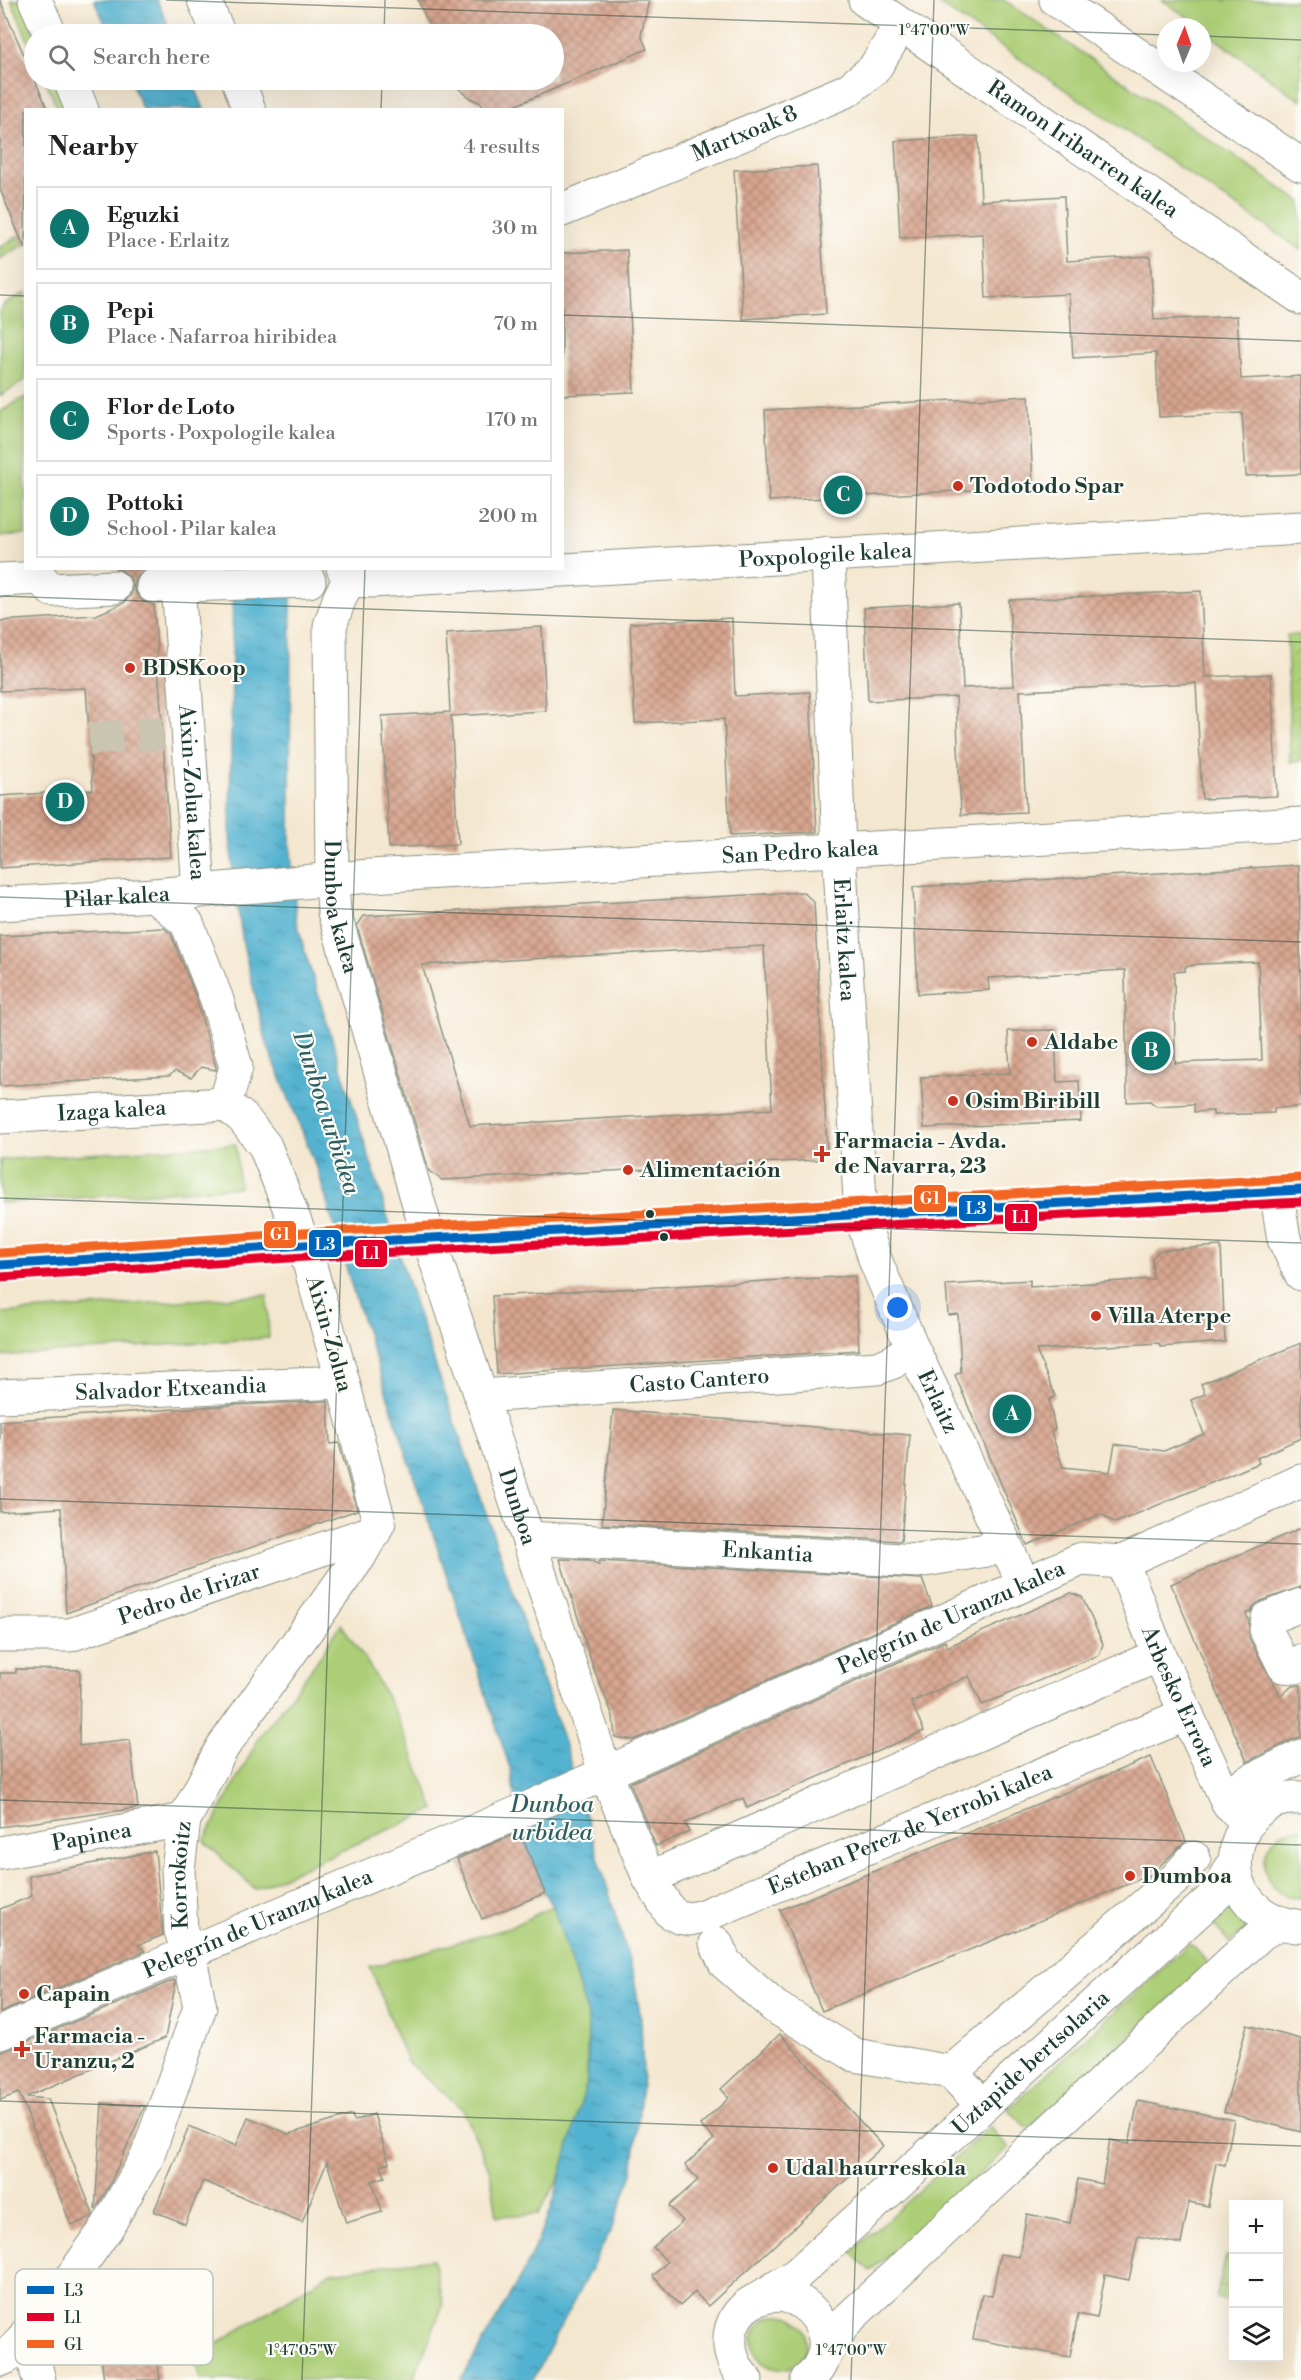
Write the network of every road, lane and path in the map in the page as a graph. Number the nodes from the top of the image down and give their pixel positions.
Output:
1 (35, 0) edge
2 (204, 0) edge
3 (865, 0) edge
4 (1056, 0) edge
5 (46, 24) edge
6 (215, 24) edge
7 (901, 25) junction
8 (73, 90) edge
9 (242, 90) edge
10 (81, 108) edge
11 (248, 108) edge
12 (1301, 165) edge
13 (564, 209) edge
14 (1301, 298) edge
15 (1301, 528) edge
16 (828, 554) junction
17 (564, 569) edge
18 (554, 570) edge
19 (346, 574) edge
20 (0, 580) edge
21 (169, 580) edge
22 (309, 581) dead end
23 (114, 587) dead end
24 (1301, 824) edge
25 (839, 850) junction
26 (316, 880) junction
27 (233, 889) joint
28 (198, 891) junction
29 (154, 895) junction
30 (0, 904) edge
31 (225, 1104) junction
32 (0, 1117) edge
33 (1288, 1191) edge
34 (861, 1215) junction
35 (429, 1239) junction
36 (304, 1245) junction
37 (1298, 1262) edge
38 (0, 1265) edge
39 (912, 1347) junction
40 (343, 1382) junction
41 (0, 1396) edge
42 (481, 1396) junction
43 (1301, 1481) edge
44 (375, 1531) junction
45 (528, 1538) junction
46 (1005, 1547) junction
47 (1122, 1562) junction
48 (1024, 1584) junction
49 (1301, 1605) edge
50 (0, 1635) edge
51 (1159, 1655) junction
52 (1301, 1661) edge
53 (1187, 1714) junction
54 (1296, 1761) edge
55 (595, 1779) junction
56 (1246, 1783) dead end
57 (1301, 1798) edge
58 (184, 1820) junction
59 (1249, 1822) junction
60 (0, 1853) edge
61 (1194, 1858) dead end
62 (1234, 1862) junction
63 (649, 1878) junction
64 (1291, 1924) edge
65 (716, 1942) dead end
66 (189, 1954) junction
67 (0, 2033) edge
68 (77, 2269) edge
69 (761, 2297) junction
70 (15, 2347) edge
71 (0, 2360) edge
72 (35, 2365) edge
73 (815, 2374) edge
74 (39, 2380) edge
75 (746, 2380) edge

1 - 5 street
2 - 6 street
3 - 7 street, Ramon Iribarren kalea
4 - 12 street
7 - 13 street, Martxoak 8
7 - 14 street, Ramon Iribarren kalea
8 - 10 street
9 - 11 street
15 - 16 street, Poxpologile kalea
16 - 17 street, Poxpologile kalea
16 - 25 street, Erlaitz kalea
18 - 19 street, Poxpologile kalea
19 - 26 street, Dunboa kalea
20 - 23 street
21 - 22 street, Aixin-Zolua kalea
21 - 28 street, Aixin-Zolua kalea
24 - 25 street, San Pedro kalea
25 - 26 street, San Pedro kalea
25 - 34 street, Erlaitz kalea
26 - 27 street, San Pedro kalea
26 - 35 street, Dunboa kalea
27 - 28 street, Pilar kalea
28 - 29 street, Pilar kalea
29 - 30 street, Pilar kalea
29 - 31 street
31 - 32 street, Izaga kalea
31 - 36 street, Aixin-Zolua
33 - 34 street
33 - 37 street
34 - 35 street
34 - 39 street, Erlaitz
35 - 36 street
35 - 42 street, Dunboa
36 - 38 street
36 - 40 street, Aixin-Zolua
39 - 42 street, Casto Cantero
39 - 46 street, Erlaitz
40 - 41 street, Salvador Etxeandia
40 - 44 street, Aixin-Zolua
42 - 45 street, Dunboa
43 - 47 street, Pelegrín de Uranzu kalea
44 - 50 street, Pedro de Irizar
44 - 58 street, Korrokoitz
45 - 46 street, Enkantia
45 - 55 street, Dunboa
46 - 48 street, Erlaitz
47 - 48 street, Pelegrín de Uranzu kalea
47 - 51 street, Arbesko Errota
48 - 55 street, Pelegrín de Uranzu kalea
49 - 52 street
51 - 53 street, Arbesko Errota
51 - 63 street
53 - 59 street, Arbesko Errota
53 - 63 street, Esteban Perez de Yerrobi kalea
54 - 56 street
55 - 63 street, Esteban Perez de Yerrobi kalea
55 - 66 street, Pelegrín de Uranzu kalea
57 - 59 street
58 - 60 street, Papinea
58 - 66 street, Korrokoitz
59 - 62 street, Uztapide bertsolaria
61 - 65 street
62 - 64 street
62 - 69 street, Uztapide bertsolaria
64 - 73 street
66 - 67 street, Pelegrín de Uranzu kalea
66 - 68 street, Korrokoitz
69 - 73 street
69 - 75 street, Uztapide bertsolaria
70 - 71 street, Korrokoitz
72 - 74 street

